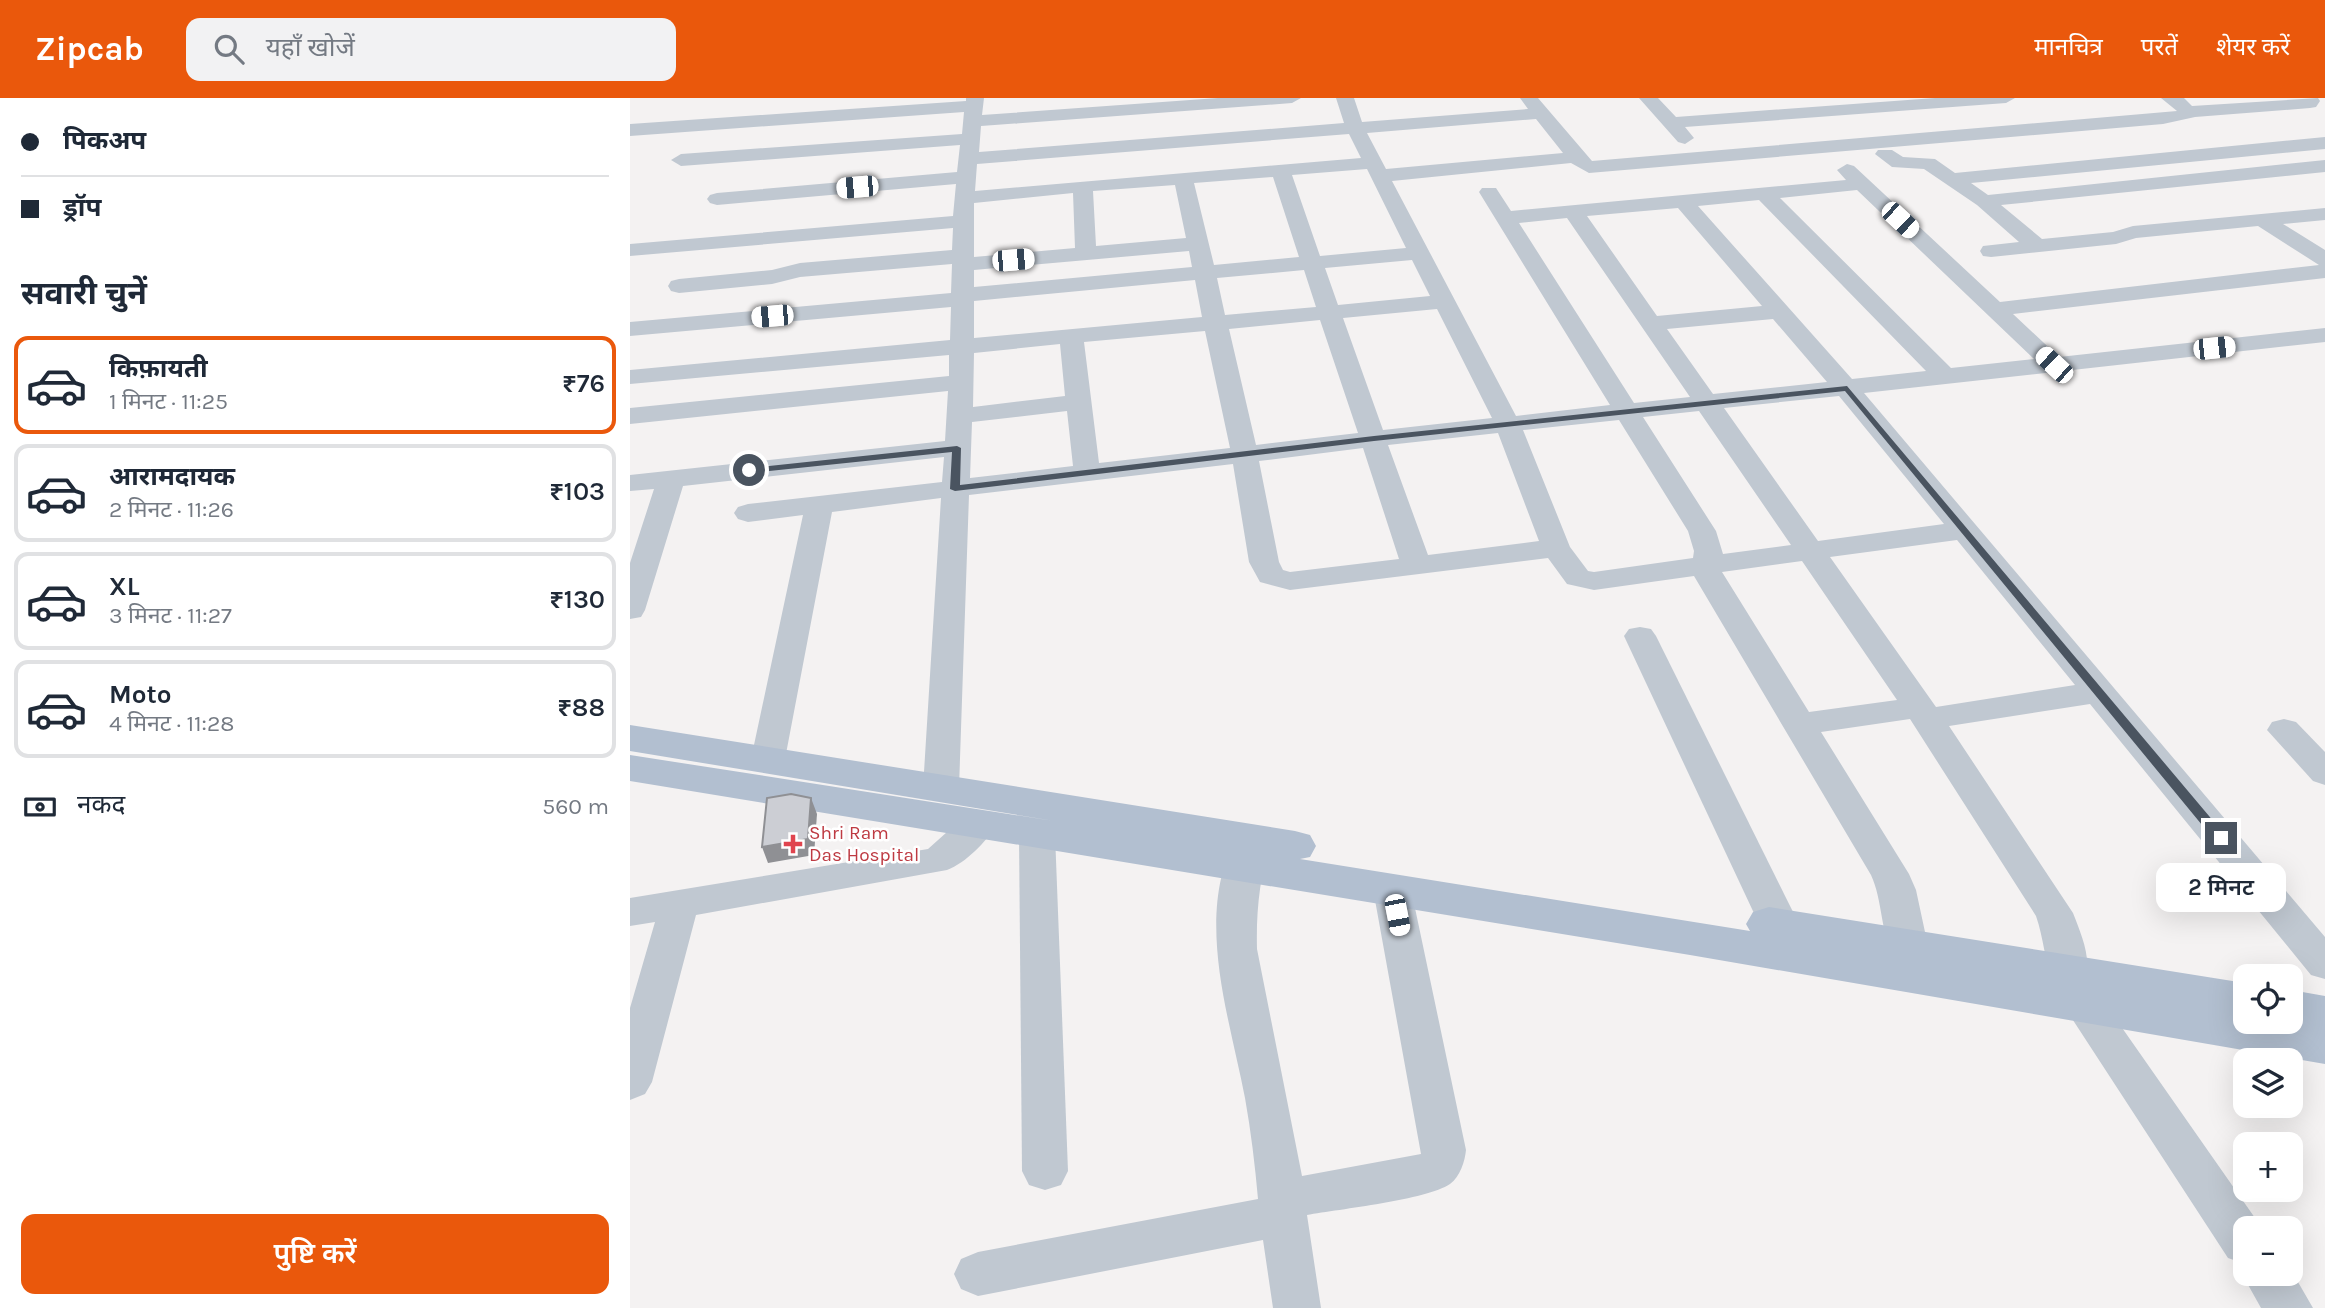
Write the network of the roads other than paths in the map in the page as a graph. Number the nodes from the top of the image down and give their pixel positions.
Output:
1 (835, 98) edge
2 (1292, 98) edge
3 (1345, 98) edge
4 (1648, 98) edge
5 (1759, 98) edge
6 (2006, 98) edge
7 (2170, 98) edge
8 (2306, 98) edge
9 (1971, 99) edge
10 (1859, 104) edge
11 (1535, 106) edge
12 (2189, 112) junction
13 (630, 113) edge
14 (1780, 116) junction
15 (1672, 123) junction
16 (1355, 128) junction
17 (637, 130) edge
18 (1904, 141) junction
19 (2325, 143) edge
20 (1870, 144) junction
21 (1824, 148) junction
22 (2235, 151) junction
23 (970, 153) edge
24 (630, 154) edge
25 (735, 156) junction
26 (1576, 157) junction
27 (1703, 158) junction
28 (681, 160) dead end
29 (2115, 163) junction
30 (2325, 166) edge
31 (1280, 170) junction
32 (1376, 170) junction
33 (2270, 172) junction
34 (1183, 178) junction
35 (1952, 179) junction
36 (1862, 184) junction
37 (2145, 185) junction
38 (1083, 186) junction
39 (1489, 192) dead end
40 (1765, 193) junction
41 (717, 199) junction
42 (1683, 201) junction
43 (1984, 201) junction
44 (2325, 207) edge
45 (1572, 210) junction
46 (2325, 214) edge
47 (1505, 218) junction
48 (2261, 219) junction
49 (1196, 244) junction
50 (696, 245) junction
51 (2037, 246) junction
52 (630, 250) edge
53 (1991, 251) dead end
54 (1419, 253) junction
55 (1086, 254) junction
56 (964, 260) junction
57 (2325, 260) edge
58 (1310, 261) junction
59 (1202, 271) junction
60 (2325, 271) edge
61 (679, 286) junction
62 (964, 297) junction
63 (1443, 302) junction
64 (1995, 309) junction
65 (1779, 311) junction
66 (1329, 312) junction
67 (1653, 323) junction
68 (1215, 324) junction
69 (663, 326) junction
70 (630, 329) edge
71 (2325, 335) edge
72 (1071, 337) junction
73 (961, 347) junction
74 (2054, 365) junction
75 (630, 377) edge
76 (1946, 377) junction
77 (961, 382) junction
78 (1847, 388) junction
79 (1079, 402) junction
80 (1709, 402) junction
81 (1627, 411) junction
82 (630, 416) edge
83 (959, 416) junction
84 (1508, 425) junction
85 (1374, 439) junction
86 (957, 448) junction
87 (1245, 455) junction
88 (1087, 472) junction
89 (671, 479) junction
90 (630, 483) edge
91 (955, 489) junction
92 (819, 505) junction
93 (748, 513) dead end
94 (1965, 530) junction
95 (1556, 548) junction
96 (1812, 552) junction
97 (1416, 564) junction
98 (1706, 567) junction
99 (630, 610) edge
100 (1640, 636) dead end
101 (2099, 692) junction
102 (1923, 713) junction
103 (1800, 724) junction
104 (2284, 730) dead end
105 (630, 738) edge
106 (768, 759) junction
107 (630, 768) edge
108 (2325, 773) edge
109 (941, 788) junction
110 (979, 824) junction
111 (1037, 834) junction
112 (1247, 852) junction
113 (1392, 889) junction
114 (679, 905) junction
115 (630, 912) edge
116 (1780, 926) junction
117 (1908, 946) junction
118 (2325, 964) edge
119 (2076, 988) junction
120 (2233, 1000) edge
121 (2303, 1011) edge
122 (2325, 1015) edge
123 (2325, 1045) edge
124 (630, 1082) edge
125 (1045, 1171) dead end
126 (1283, 1207) junction
127 (2233, 1225) edge
128 (978, 1274) dead end
129 (2274, 1286) edge
130 (1297, 1308) edge
131 (2289, 1308) edge

1 - 13 street
2 - 23 street
3 - 16 street
4 - 15 street
5 - 14 street
6 - 9 street
7 - 12 street
8 - 12 street
9 - 10 street
10 - 14 street
10 - 18 street
11 - 16 street
11 - 26 street
12 - 18 street
14 - 15 street
15 - 27 street
16 - 23 street
16 - 32 street
17 - 23 street
17 - 24 street
18 - 20 street
19 - 22 street
20 - 21 street
20 - 35 street
21 - 27 street
21 - 36 street
22 - 29 street
22 - 33 street
23 - 25 street
23 - 38 street
23 - 41 street
23 - 50 street
23 - 56 street
25 - 28 street
25 - 41 street
26 - 27 street
26 - 32 street
29 - 35 street
29 - 37 street
30 - 33 street
31 - 32 street
31 - 34 street
31 - 58 street
32 - 54 street
33 - 37 street
33 - 44 street
34 - 38 street
34 - 49 street
35 - 43 street
36 - 40 street
36 - 64 street
37 - 43 street
38 - 55 street
39 - 47 street
40 - 42 street
40 - 76 street
41 - 50 street
42 - 45 street
42 - 65 street
43 - 51 street
45 - 47 street
45 - 67 street
46 - 48 street
47 - 81 street
48 - 51 street
48 - 57 street
49 - 55 street
49 - 59 street
50 - 52 street
50 - 61 street
51 - 53 street
54 - 58 street
54 - 63 street
55 - 56 street
56 - 61 street
56 - 62 street
58 - 59 street
58 - 66 street
59 - 62 street
59 - 68 street
60 - 64 street
61 - 69 street
62 - 69 street
62 - 73 street
63 - 66 street
63 - 84 street
64 - 74 street
65 - 67 street
65 - 78 street
66 - 68 street
66 - 85 street
67 - 80 street
68 - 72 street
68 - 87 street
69 - 70 street
71 - 74 street
72 - 73 street
72 - 79 street
73 - 75 street
73 - 77 street
74 - 76 street
76 - 78 street
77 - 82 street
77 - 83 street
78 - 80 street
78 - 94 street
79 - 83 street
79 - 88 street
80 - 81 street
80 - 96 street
81 - 84 street
81 - 98 street
83 - 86 street
84 - 85 street
84 - 95 street
85 - 87 street
85 - 97 street
86 - 89 street
86 - 91 street
87 - 88 street
87 - 97 street
88 - 91 street
89 - 90 street
89 - 99 street
91 - 92 street
91 - 109 street
92 - 93 street
92 - 106 street
94 - 96 street
94 - 101 street
95 - 97 street
95 - 98 street
96 - 98 street
96 - 102 street
98 - 103 street
100 - 116 street
101 - 102 street
101 - 118 street
102 - 103 street
102 - 119 street
103 - 117 street
104 - 108 street
105 - 106 main road
106 - 109 main road
107 - 110 main road
109 - 112 main road
110 - 111 main road
110 - 114 street
111 - 112 main road
111 - 125 street
112 - 113 main road
112 - 116 main road
112 - 126 street
113 - 119 main road
113 - 126 street
114 - 115 street
114 - 124 street
116 - 117 main road
117 - 119 main road
119 - 120 main road
119 - 123 main road
119 - 127 street
121 - 122 main road
126 - 128 street
126 - 130 street
129 - 131 street

